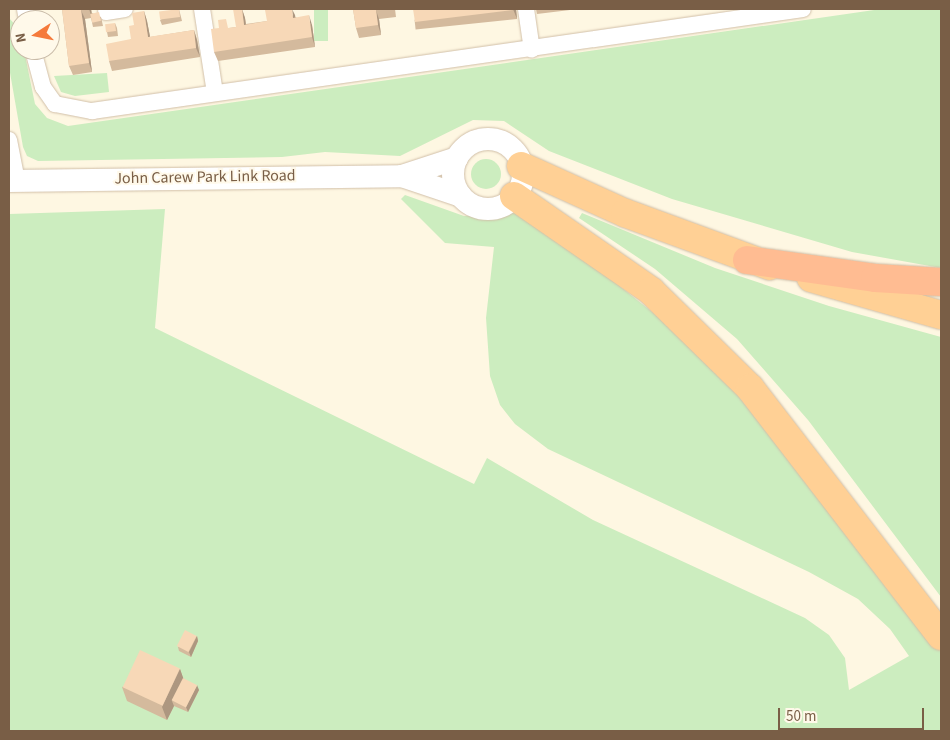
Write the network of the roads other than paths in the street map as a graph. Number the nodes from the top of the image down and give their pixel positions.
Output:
1 (125, 9) edge
2 (202, 9) edge
3 (526, 9) edge
4 (803, 9) edge
5 (106, 12) dead end
6 (703, 16) edge
7 (532, 50) junction
8 (36, 60) edge
9 (215, 93) junction
10 (9, 140) edge
11 (457, 158) junction
12 (521, 166) junction
13 (402, 176) junction
14 (13, 181) edge
15 (461, 196) junction
16 (514, 196) junction
17 (747, 260) junction
18 (941, 282) edge
19 (941, 314) edge
20 (941, 636) edge

1 - 5 street
2 - 9 street
3 - 7 street
4 - 6 street
6 - 7 street
7 - 9 street
8 - 9 street
10 - 14 street
11 - 12 main road
11 - 13 main road, John Carew Park Link Road
11 - 15 main road
12 - 16 main road
12 - 17 highway
13 - 14 main road, John Carew Park Link Road
13 - 15 main road, John Carew Park Link Road
15 - 16 main road
16 - 20 highway
17 - 18 highway
17 - 19 highway

